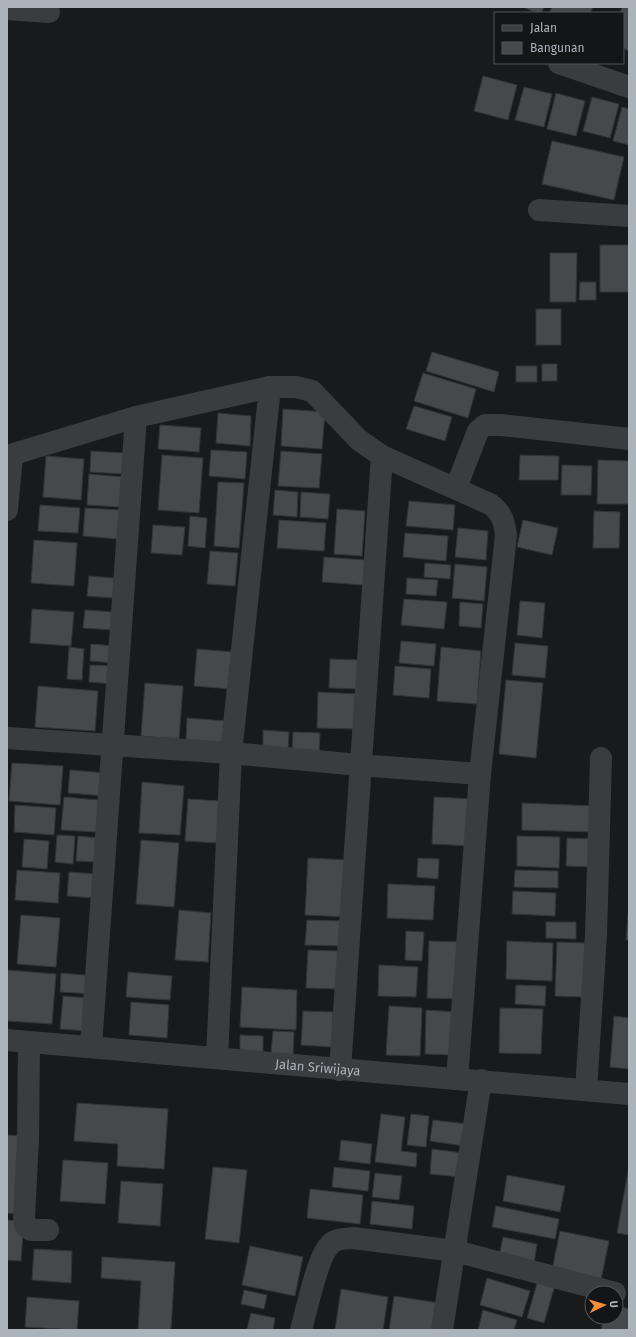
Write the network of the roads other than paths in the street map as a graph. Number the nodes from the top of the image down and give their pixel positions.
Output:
1 (7, 9) edge
2 (49, 12) dead end
3 (562, 64) edge
4 (629, 87) edge
5 (539, 210) dead end
6 (629, 216) edge
7 (270, 387) junction
8 (136, 417) junction
9 (629, 439) edge
10 (9, 455) edge
11 (382, 456) junction
12 (456, 488) junction
13 (7, 510) edge
14 (7, 738) edge
15 (114, 745) junction
16 (231, 753) junction
17 (601, 758) dead end
18 (360, 765) junction
19 (480, 774) junction
20 (7, 1040) edge
21 (29, 1042) junction
22 (91, 1046) junction
23 (216, 1058) junction
24 (340, 1070) junction
25 (458, 1079) junction
26 (481, 1080) junction
27 (586, 1090) junction
28 (629, 1094) edge
29 (48, 1230) dead end
30 (455, 1252) junction
31 (585, 1285) edge
32 (301, 1330) edge
33 (442, 1330) edge

1 - 2 street
3 - 4 street
5 - 6 street
7 - 8 street
7 - 11 street
7 - 16 street
8 - 10 street
8 - 15 street
9 - 12 street
10 - 13 street
11 - 12 street
11 - 18 street
12 - 19 street
14 - 15 street
15 - 16 street
15 - 22 street
16 - 18 street
16 - 23 street
17 - 27 street
18 - 19 street
18 - 24 street
19 - 25 street
20 - 21 street, Jalan Sriwijaya
21 - 22 street, Jalan Sriwijaya
21 - 29 street
22 - 23 street, Jalan Sriwijaya
23 - 24 street, Jalan Sriwijaya
24 - 25 street, Jalan Sriwijaya
25 - 26 street, Jalan Sriwijaya
26 - 27 street, Jalan Sriwijaya
26 - 30 street
27 - 28 street, Jalan Sriwijaya
30 - 31 street
30 - 32 street
30 - 33 street

